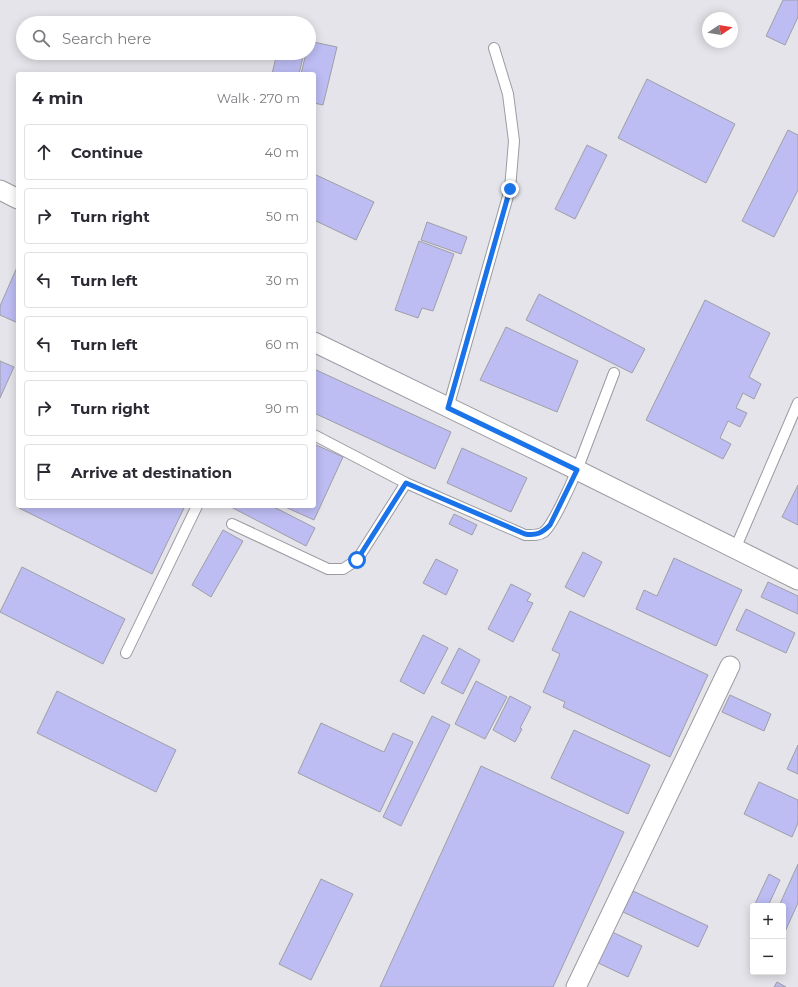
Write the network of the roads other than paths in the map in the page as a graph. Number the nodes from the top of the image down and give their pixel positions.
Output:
1 (494, 48) dead end
2 (0, 190) edge
3 (16, 198) edge
4 (316, 343) edge
5 (614, 373) dead end
6 (798, 403) edge
7 (448, 408) junction
8 (316, 436) edge
9 (577, 470) junction
10 (406, 483) junction
11 (196, 508) edge
12 (232, 524) dead end
13 (735, 549) junction
14 (798, 580) edge
15 (126, 653) dead end
16 (730, 666) dead end
17 (576, 987) edge

1 - 7 lane
2 - 3 street
4 - 7 street
5 - 9 lane
6 - 13 lane
7 - 9 street
8 - 10 lane
9 - 10 lane
9 - 13 street
10 - 12 lane
11 - 15 lane
13 - 14 street
16 - 17 street

